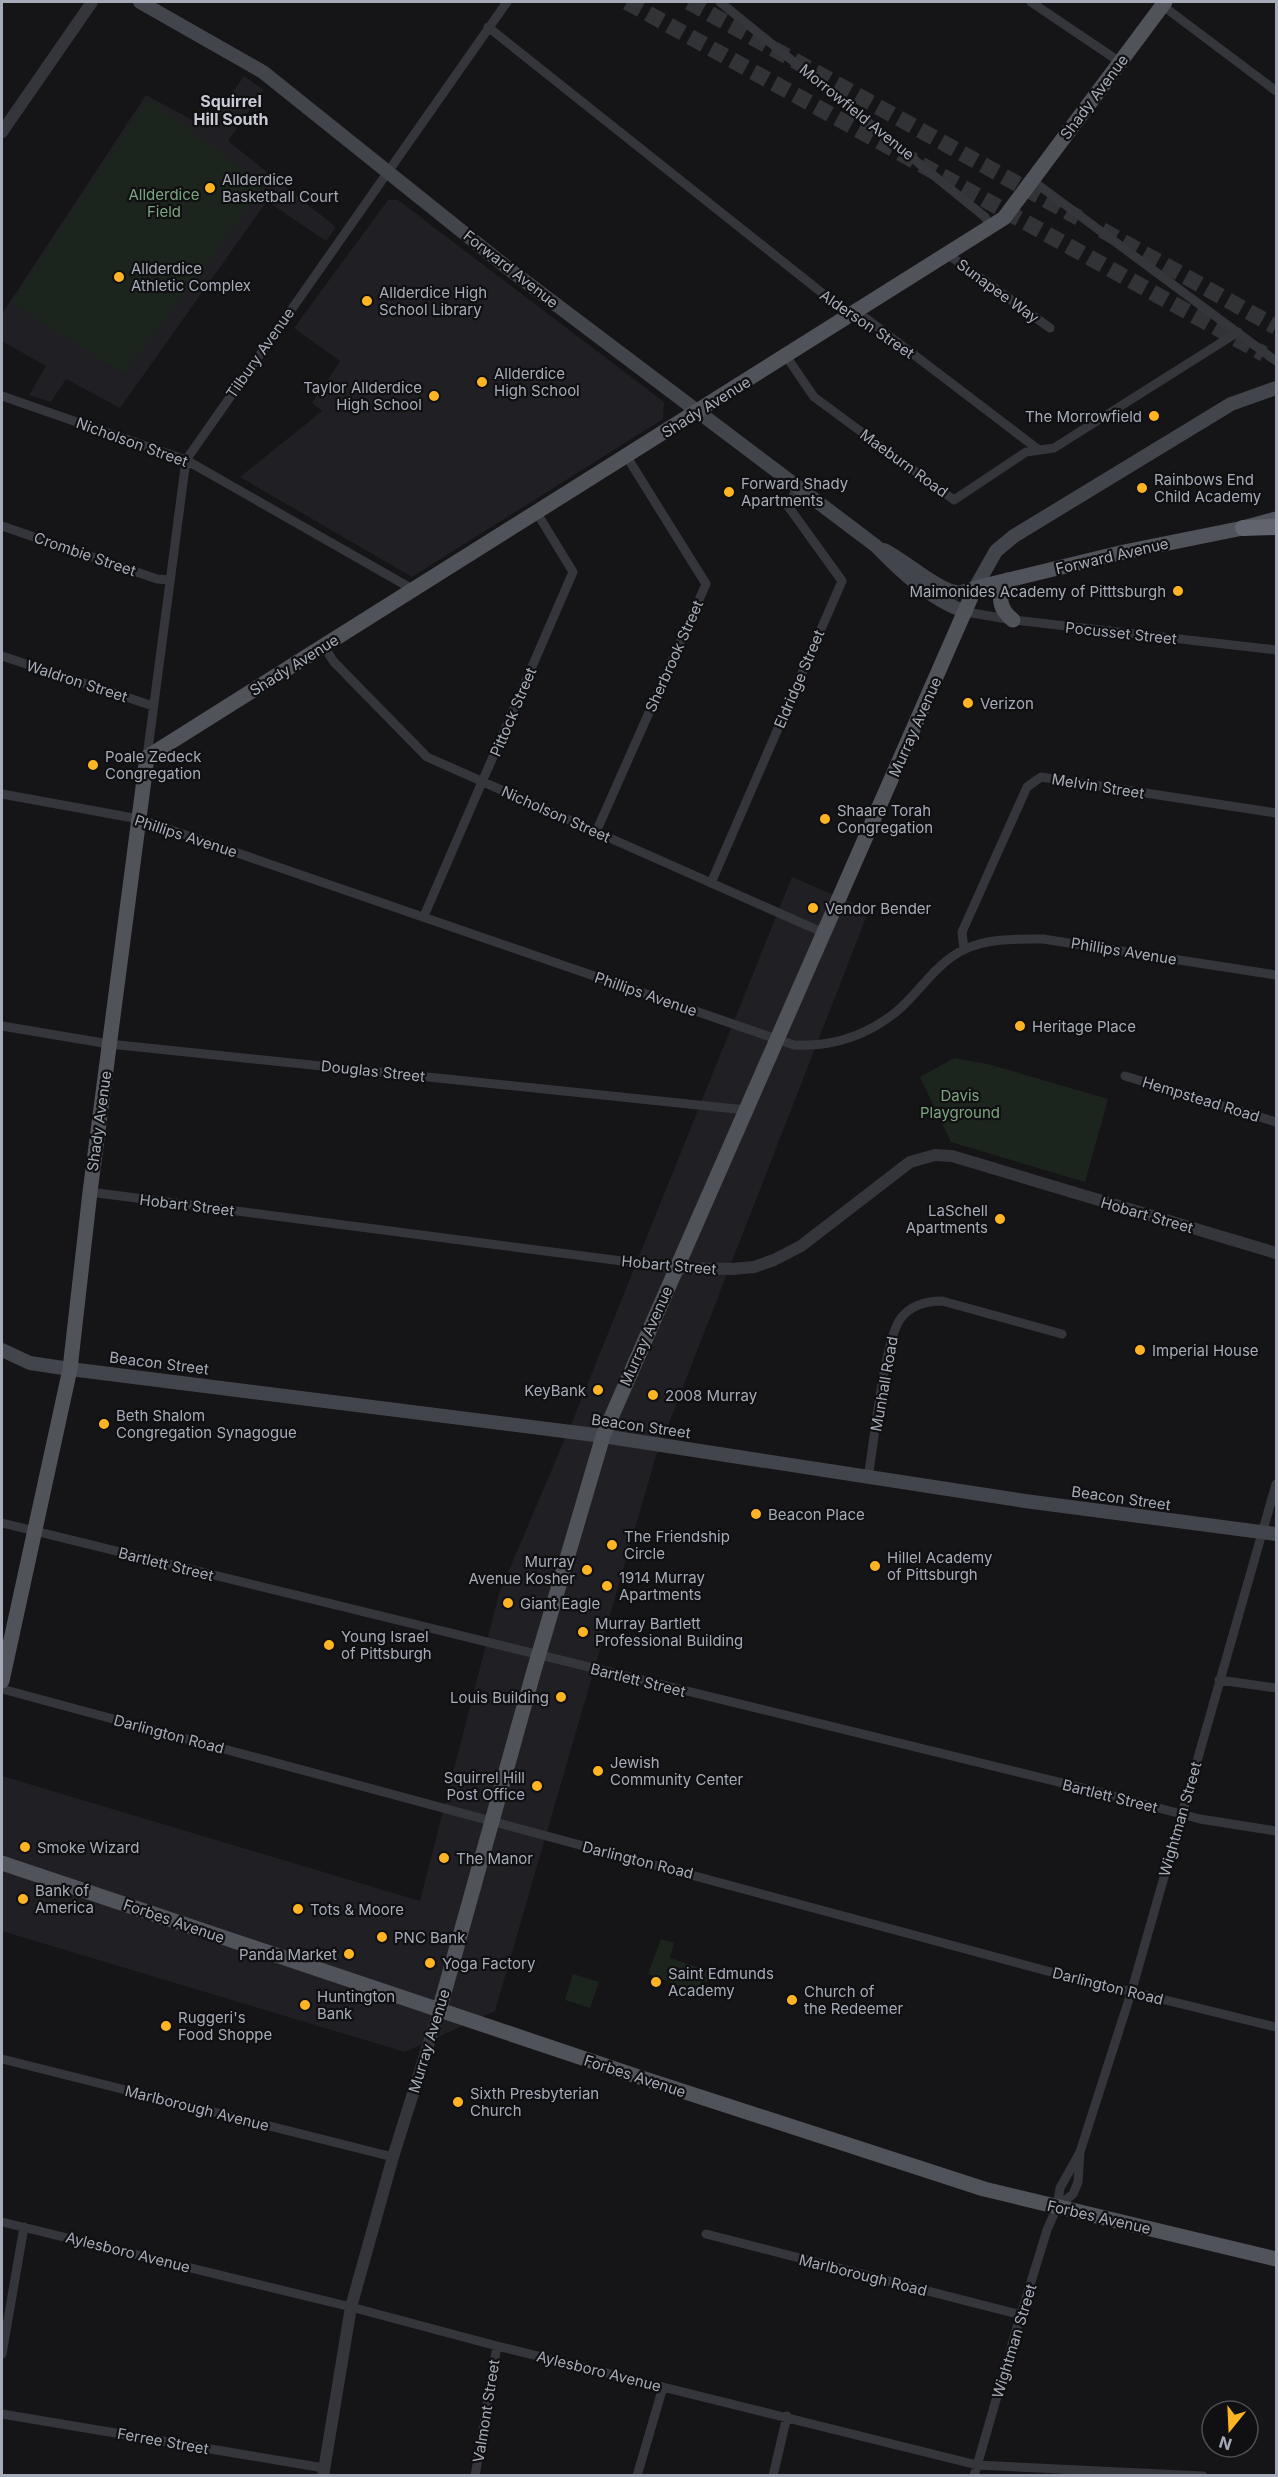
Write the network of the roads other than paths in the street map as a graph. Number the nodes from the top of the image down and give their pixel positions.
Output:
1 (92, 2) edge
2 (140, 2) edge
3 (507, 2) edge
4 (720, 2) edge
5 (1031, 2) edge
6 (1164, 4) edge
7 (488, 27) junction
8 (1120, 62) junction
9 (1276, 90) edge
10 (2, 132) edge
11 (387, 172) junction
12 (1034, 181) junction
13 (990, 226) junction
14 (946, 254) junction
15 (852, 314) junction
16 (1050, 328) dead end
17 (1238, 332) junction
18 (786, 356) junction
19 (1276, 361) edge
20 (1276, 388) edge
21 (2, 396) edge
22 (700, 411) junction
23 (1039, 450) junction
24 (627, 457) junction
25 (186, 460) junction
26 (798, 486) junction
27 (537, 513) junction
28 (1276, 519) edge
29 (2, 526) edge
30 (1276, 526) edge
31 (1243, 528) junction
32 (876, 546) junction
33 (170, 580) junction
34 (1007, 580) junction
35 (975, 588) junction
36 (947, 589) junction
37 (414, 590) junction
38 (966, 612) junction
39 (1013, 620) junction
40 (324, 646) junction
41 (1276, 650) edge
42 (2, 656) edge
43 (153, 706) junction
44 (147, 758) junction
45 (483, 782) junction
46 (2, 794) edge
47 (1276, 813) edge
48 (139, 819) junction
49 (596, 832) junction
50 (711, 883) junction
51 (424, 916) junction
52 (824, 933) junction
53 (964, 950) junction
54 (1276, 975) edge
55 (2, 1026) edge
56 (778, 1040) junction
57 (109, 1044) junction
58 (1125, 1076) dead end
59 (746, 1110) junction
60 (1276, 1122) edge
61 (90, 1192) junction
62 (1276, 1253) edge
63 (676, 1268) junction
64 (1062, 1334) dead end
65 (2, 1350) edge
66 (70, 1369) junction
67 (603, 1436) junction
68 (868, 1477) junction
69 (1276, 1484) edge
70 (2, 1523) edge
71 (34, 1532) junction
72 (1261, 1534) junction
73 (1276, 1534) edge
74 (538, 1656) junction
75 (1219, 1680) junction
76 (2, 1681) edge
77 (1276, 1688) edge
78 (2, 1689) edge
79 (1181, 1815) junction
80 (491, 1822) junction
81 (1276, 1831) edge
82 (2, 1863) edge
83 (1131, 1993) junction
84 (439, 2010) junction
85 (1276, 2027) edge
86 (2, 2059) edge
87 (1080, 2152) junction
88 (393, 2157) junction
89 (1057, 2207) junction
90 (2, 2222) edge
91 (24, 2227) junction
92 (706, 2234) dead end
93 (1276, 2259) edge
94 (351, 2307) junction
95 (1021, 2315) junction
96 (497, 2346) junction
97 (2, 2354) edge
98 (663, 2387) junction
99 (2, 2414) edge
100 (787, 2416) junction
101 (977, 2465) junction
102 (324, 2472) edge
103 (475, 2475) edge
104 (637, 2475) edge
105 (773, 2475) edge
106 (974, 2475) edge
107 (1203, 2475) edge

1 - 10 street
2 - 11 main road, Forward Avenue
3 - 7 street, Tilbury Avenue
4 - 13 street, Morrowfield Avenue
5 - 8 street
6 - 8 main road, Shady Avenue
6 - 9 street
7 - 11 street, Tilbury Avenue
7 - 15 street, Alderson Street
8 - 12 main road, Shady Avenue
11 - 22 main road, Forward Avenue
11 - 25 street, Tilbury Avenue
12 - 13 main road, Shady Avenue
12 - 17 street
13 - 14 main road, Shady Avenue
14 - 15 main road, Shady Avenue
14 - 16 street, Sunapee Way
15 - 18 main road, Shady Avenue
15 - 23 street, Alderson Street
17 - 19 street
17 - 23 street
18 - 22 main road, Shady Avenue
18 - 23 street, Maeburn Road
20 - 35 main road, Murray Avenue
21 - 25 street, Nicholson Street
22 - 24 main road, Shady Avenue
22 - 26 main road, Forward Avenue
24 - 27 main road, Shady Avenue
24 - 49 street, Sherbrook Street
25 - 33 street, Tilbury Avenue
25 - 37 street, Nicholson Street
26 - 32 main road, Forward Avenue
26 - 50 street, Eldridge Street
27 - 37 main road, Shady Avenue
27 - 45 street, Pittock Street
28 - 31 main road, Forward Avenue
29 - 33 street, Crombie Street
30 - 31 highway
31 - 34 main road, Forward Avenue
32 - 36 main road, Forward Avenue
32 - 38 main road, Forward Avenue
33 - 43 street, Tilbury Avenue
34 - 35 main road, Forward Avenue
34 - 39 main road
35 - 36 main road, Forward Avenue
35 - 38 main road, Murray Avenue
36 - 38 main road, Forward Avenue
37 - 40 main road, Shady Avenue
38 - 39 street, Pocusset Street
38 - 52 main road, Murray Avenue
39 - 41 street, Pocusset Street
40 - 44 main road, Shady Avenue
40 - 45 street, Nicholson Street
42 - 43 street, Waldron Street
43 - 44 street, Tilbury Avenue
44 - 48 main road, Shady Avenue
45 - 49 street, Nicholson Street
45 - 51 street, Pittock Street
46 - 48 street, Phillips Avenue
47 - 53 street, Melvin Street
48 - 51 street, Phillips Avenue
48 - 57 main road, Shady Avenue
49 - 50 street, Nicholson Street
50 - 52 street, Nicholson Street
51 - 56 street, Phillips Avenue
52 - 56 main road, Murray Avenue
53 - 54 street, Phillips Avenue
53 - 56 street, Phillips Avenue
55 - 57 street, Douglas Street
56 - 59 main road, Murray Avenue
57 - 59 street, Douglas Street
57 - 61 main road, Shady Avenue
58 - 60 street, Hempstead Road
59 - 63 main road, Murray Avenue
61 - 63 street, Hobart Street
61 - 66 main road, Shady Avenue
62 - 63 street, Hobart Street
63 - 67 main road, Murray Avenue
64 - 68 street, Munhall Road
65 - 66 main road, Beacon Street
66 - 67 main road, Beacon Street
66 - 71 main road, Shady Avenue
67 - 68 main road, Beacon Street
67 - 74 main road, Murray Avenue
68 - 72 main road, Beacon Street
69 - 72 street, Wightman Street
70 - 71 street, Bartlett Street
71 - 74 street, Bartlett Street
71 - 76 main road, Shady Avenue
72 - 73 main road, Beacon Street
72 - 75 street, Wightman Street
74 - 79 street, Bartlett Street
74 - 80 main road, Murray Avenue
75 - 77 street
75 - 79 street, Wightman Street
78 - 80 street, Darlington Road
79 - 81 street, Bartlett Street
79 - 83 street, Wightman Street
80 - 83 street, Darlington Road
80 - 84 main road, Murray Avenue
82 - 84 main road, Forbes Avenue
83 - 85 street, Darlington Road
83 - 87 street, Wightman Street
84 - 88 street, Murray Avenue
84 - 89 main road, Forbes Avenue
86 - 88 street, Marlborough Avenue
87 - 89 street, Wightman Street
87 - 89 street, Wightman Street
88 - 94 street, Murray Avenue
89 - 93 main road, Forbes Avenue
89 - 95 street, Wightman Street
90 - 91 street, Aylesboro Avenue
91 - 94 street, Aylesboro Avenue
91 - 97 street
92 - 95 street, Marlborough Road
94 - 96 street, Aylesboro Avenue
94 - 102 street, Murray Avenue
95 - 101 street, Wightman Street
96 - 98 street, Aylesboro Avenue
96 - 103 street, Valmont Street
98 - 100 street, Aylesboro Avenue
98 - 104 street
99 - 102 street, Ferree Street
100 - 101 street, Aylesboro Avenue
100 - 105 street
101 - 106 street, Wightman Street
101 - 107 street, Aylesboro Avenue

